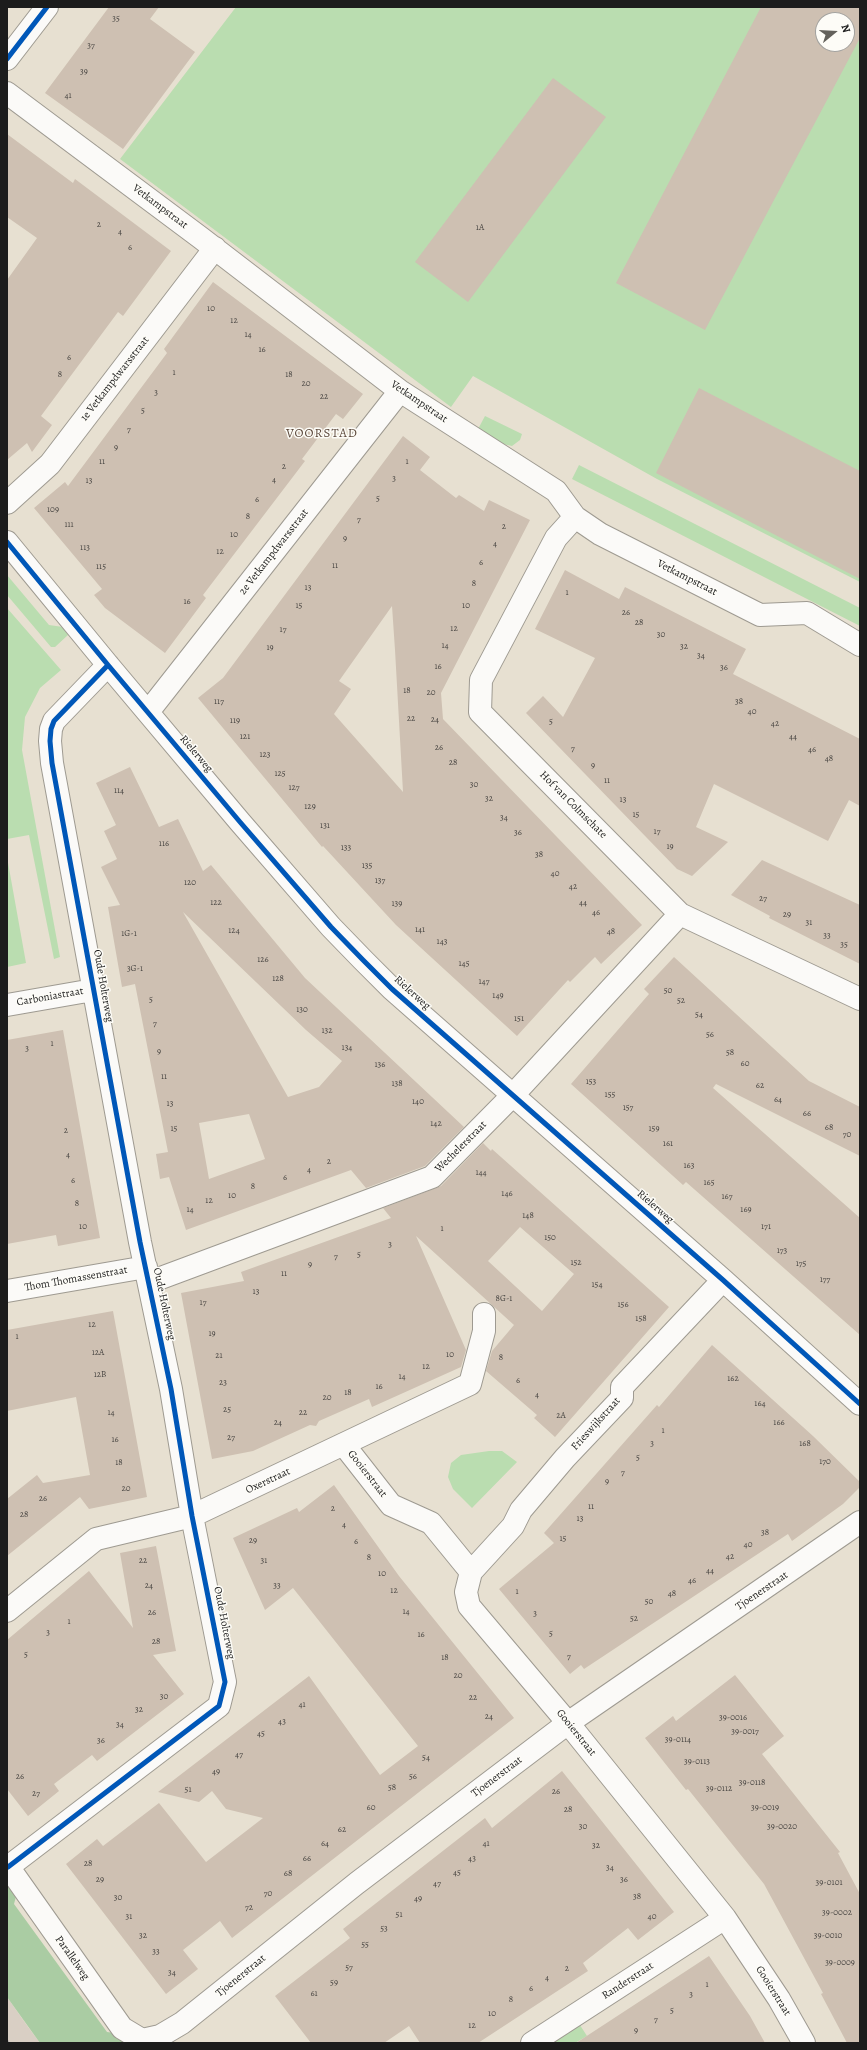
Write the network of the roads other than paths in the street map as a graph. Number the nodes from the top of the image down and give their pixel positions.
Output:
1 (47, 7) edge
2 (7, 58) edge
3 (7, 93) edge
4 (215, 248) junction
5 (400, 391) junction
6 (7, 503) edge
7 (575, 518) junction
8 (7, 542) edge
9 (860, 645) edge
10 (108, 665) junction
11 (148, 712) junction
12 (680, 914) junction
13 (93, 990) junction
14 (860, 999) edge
15 (7, 1005) edge
16 (513, 1095) junction
17 (148, 1275) junction
18 (723, 1280) junction
19 (7, 1290) edge
20 (484, 1314) dead end
21 (860, 1404) edge
22 (344, 1445) junction
23 (192, 1516) junction
24 (860, 1522) edge
25 (471, 1572) junction
26 (7, 1611) edge
27 (568, 1723) junction
28 (7, 1866) edge
29 (725, 1918) junction
30 (142, 2040) joint
31 (532, 2043) edge
32 (804, 2043) edge

1 - 2 street
3 - 4 street, Vetkampstraat
4 - 5 street, Vetkampstraat
4 - 6 street, 1e Vetkampdwarsstraat
5 - 7 street, Vetkampstraat
5 - 11 street, 2e Vetkampdwarsstraat
7 - 9 street, Vetkampstraat
7 - 12 street, Hof van Colmschate
8 - 10 street, Rielerweg
10 - 11 street, Rielerweg
10 - 13 street, Oude Holterweg
11 - 16 street, Rielerweg
12 - 14 street, Hof van Colmschate
12 - 16 street, Wechelerstraat
13 - 15 street, Carboniastraat
13 - 17 street, Oude Holterweg
16 - 17 street, Wechelerstraat
16 - 18 street, Rielerweg
17 - 19 street, Thom Thomassenstraat
17 - 23 street, Oude Holterweg
18 - 21 street, Rielerweg
18 - 25 street, Frieswijkstraat
20 - 22 street, Oxerstraat
22 - 23 street, Oxerstraat
22 - 25 street, Gooierstraat
23 - 26 street, Oxerstraat
23 - 28 street, Oude Holterweg
24 - 27 street, Tjoenerstraat
25 - 27 street, Gooierstraat
27 - 29 street, Gooierstraat
27 - 30 street, Tjoenerstraat
28 - 30 street, Parallelweg
29 - 31 street, Randerstraat
29 - 32 street, Gooierstraat

